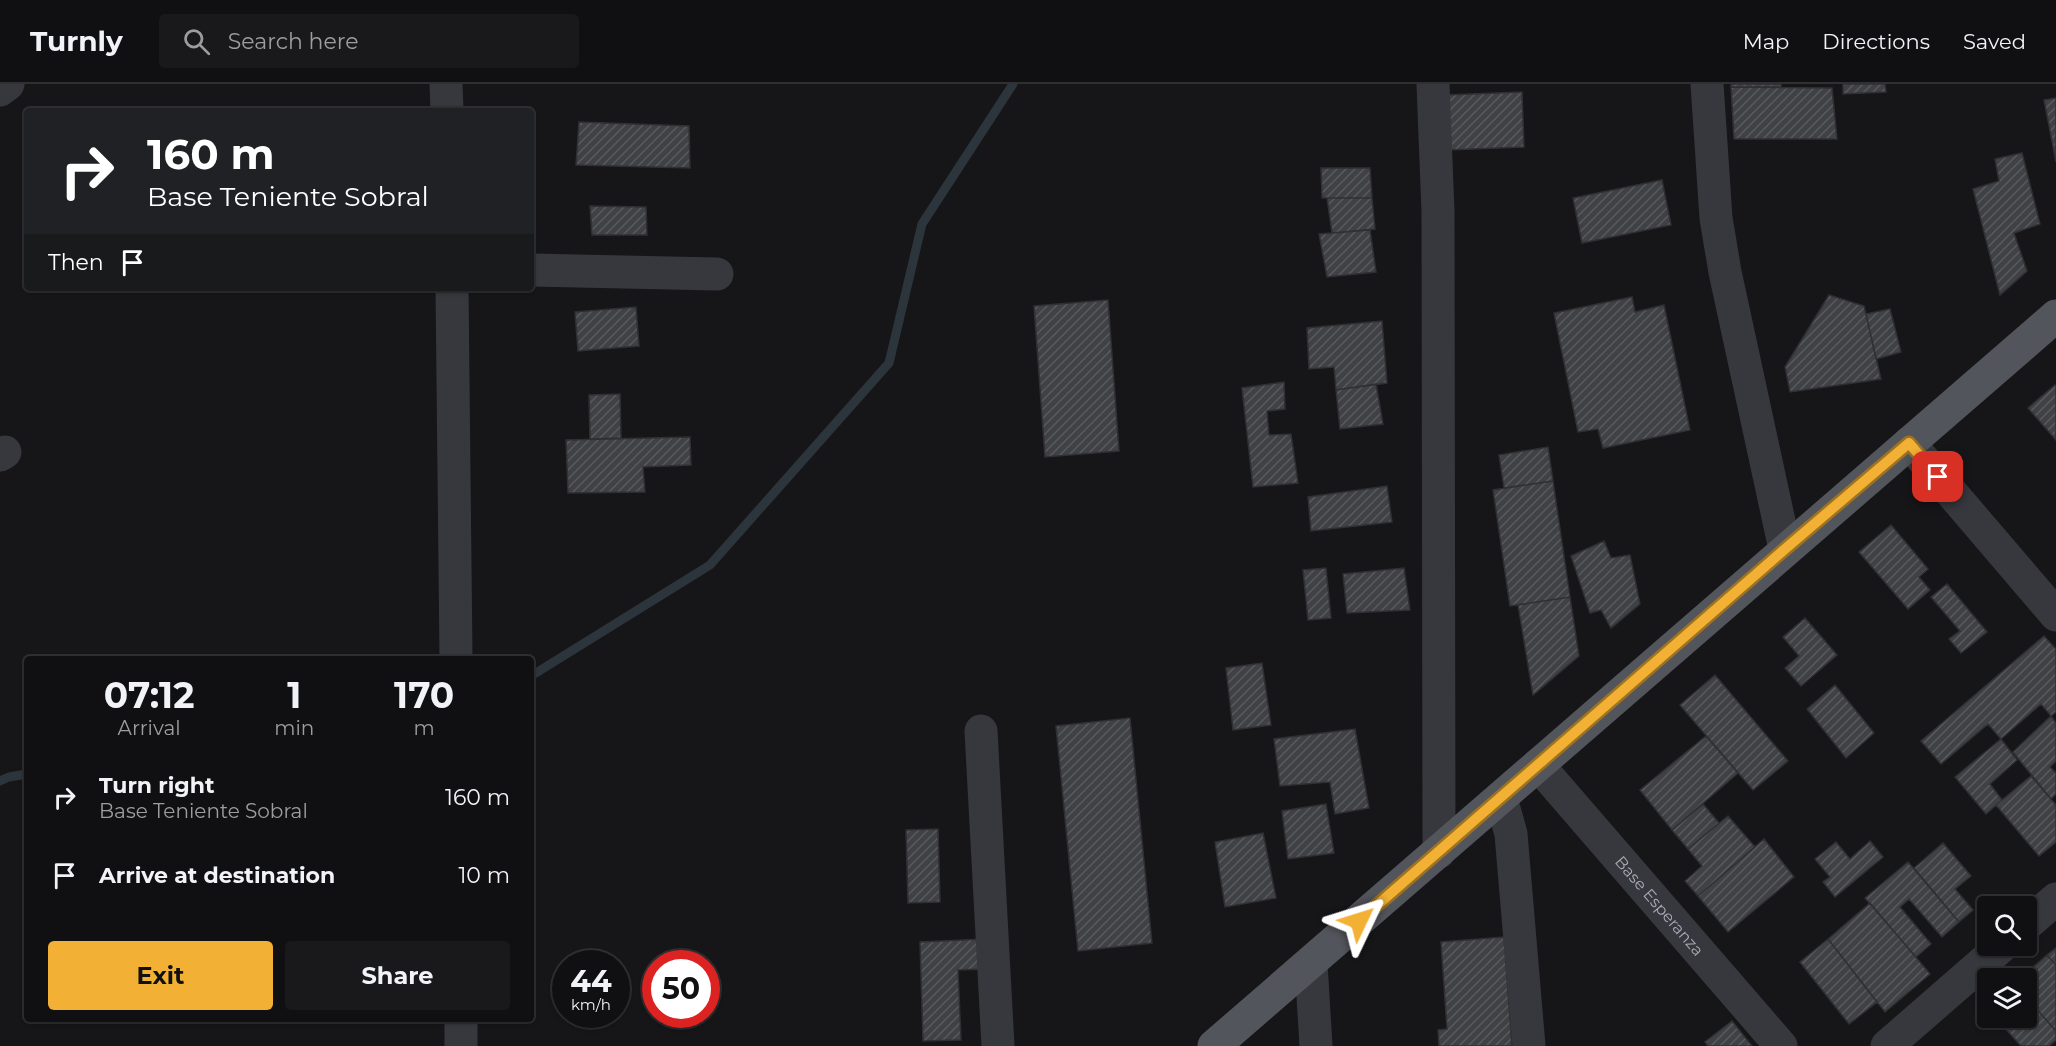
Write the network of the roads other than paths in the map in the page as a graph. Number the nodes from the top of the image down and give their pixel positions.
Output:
1 (8, 84) edge
2 (446, 84) edge
3 (1433, 84) edge
4 (1707, 84) edge
5 (0, 90) edge
6 (447, 108) edge
7 (534, 270) edge
8 (717, 274) dead end
9 (452, 291) edge
10 (2056, 316) edge
11 (1909, 443) junction
12 (1785, 549) junction
13 (2056, 615) edge
14 (456, 656) edge
15 (981, 731) dead end
16 (1539, 765) junction
17 (1501, 798) junction
18 (1439, 852) junction
19 (2056, 900) edge
20 (2037, 916) edge
21 (1990, 956) edge
22 (1311, 963) junction
23 (461, 1022) edge
24 (461, 1046) edge
25 (998, 1046) edge
26 (1214, 1046) edge
27 (1316, 1046) edge
28 (1529, 1046) edge
29 (1781, 1046) edge
30 (1887, 1046) edge

1 - 5 street
2 - 6 street
3 - 18 street
4 - 12 street
7 - 8 street
9 - 14 street
10 - 11 main road
11 - 12 main road
11 - 13 street
12 - 16 main road
15 - 25 street
16 - 17 main road
16 - 29 street, Base Esperanza
17 - 18 main road
17 - 28 street
18 - 22 main road
19 - 20 street
21 - 30 street
22 - 26 main road
22 - 27 street
23 - 24 street

